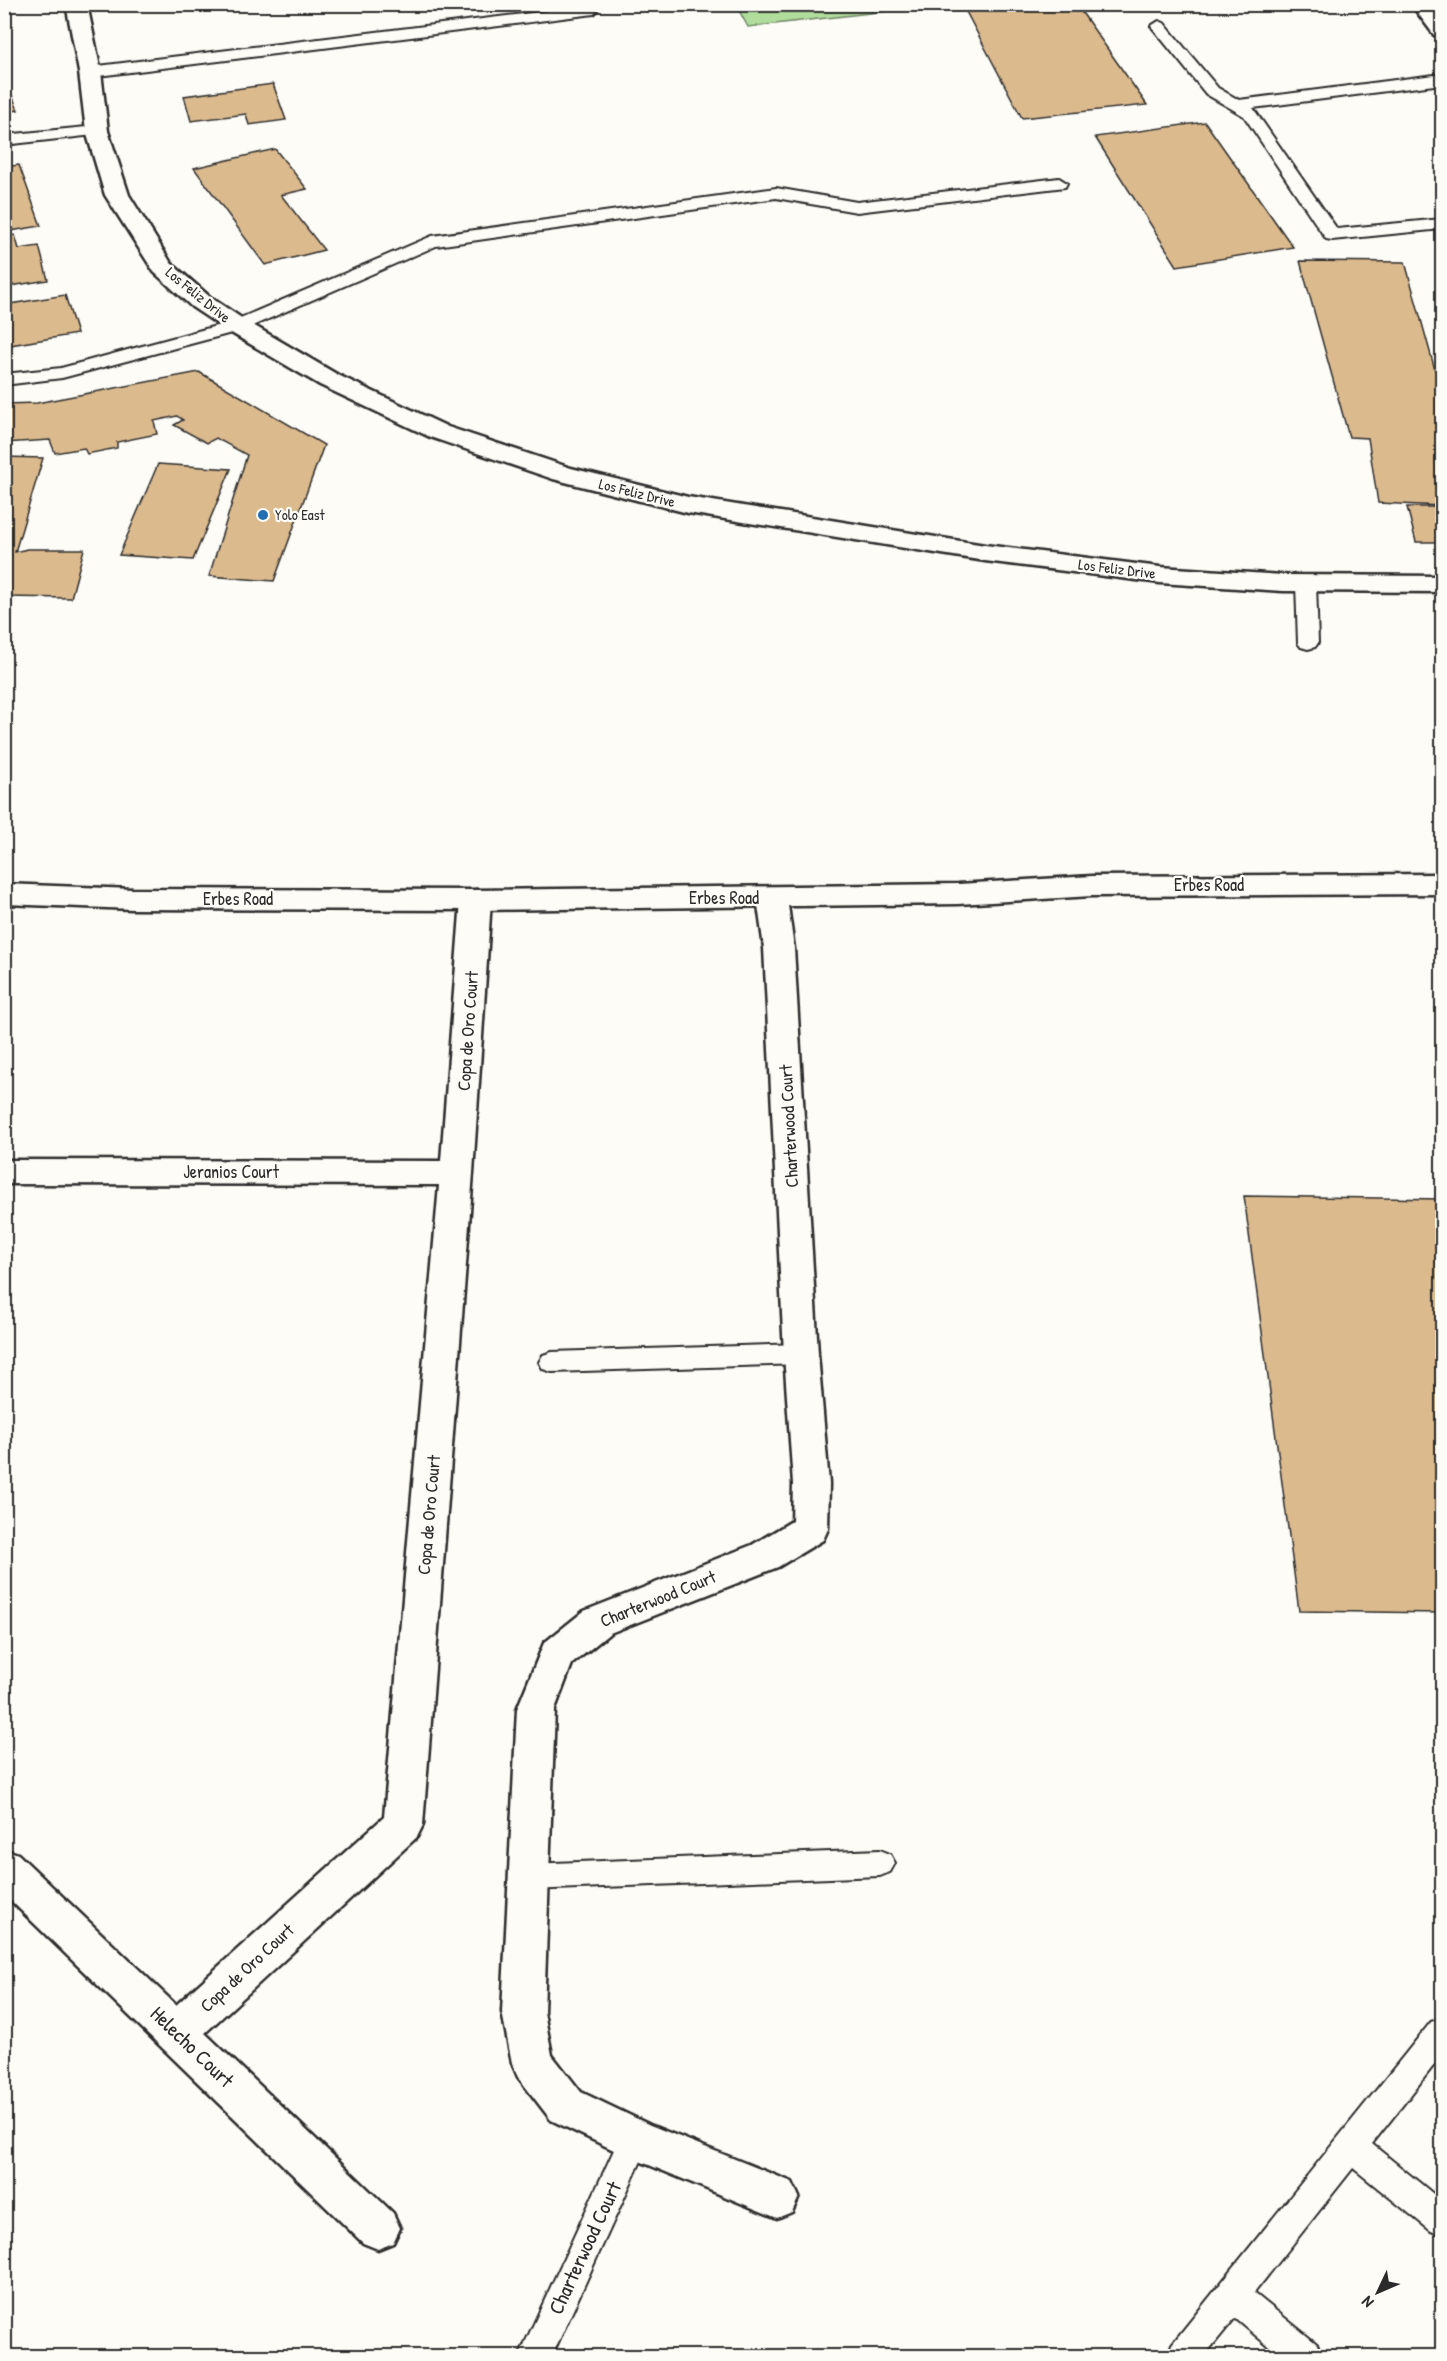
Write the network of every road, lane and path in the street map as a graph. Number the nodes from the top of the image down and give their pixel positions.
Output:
1 (76, 4) edge
2 (1421, 4) edge
3 (589, 11) dead end
4 (1159, 26) dead end
5 (1443, 30) edge
6 (90, 72) junction
7 (1443, 79) edge
8 (1238, 105) junction
9 (97, 131) junction
10 (4, 140) edge
11 (1059, 183) dead end
12 (1443, 224) edge
13 (237, 326) junction
14 (4, 380) edge
15 (1306, 583) junction
16 (1443, 584) edge
17 (1308, 642) dead end
18 (1443, 884) edge
19 (4, 894) edge
20 (772, 898) junction
21 (476, 900) junction
22 (4, 1172) edge
23 (457, 1173) junction
24 (801, 1354) junction
25 (552, 1362) dead end
26 (880, 1863) dead end
27 (4, 1867) edge
28 (529, 1877) junction
29 (177, 2032) junction
30 (1443, 2032) edge
31 (635, 2139) junction
32 (1351, 2147) junction
33 (777, 2197) dead end
34 (1443, 2220) edge
35 (378, 2228) dead end
36 (1233, 2296) junction
37 (535, 2356) edge
38 (1185, 2356) edge
39 (1305, 2356) edge

1 - 6 street, Los Feliz Drive
2 - 5 street
3 - 6 lane
4 - 8 lane
6 - 9 street, Los Feliz Drive
7 - 8 lane
8 - 12 lane
9 - 10 lane
9 - 13 street, Los Feliz Drive
11 - 13 lane
13 - 14 lane
13 - 15 street, Los Feliz Drive
15 - 16 street, Los Feliz Drive
15 - 17 lane
18 - 20 street, Erbes Road
19 - 21 street, Erbes Road
20 - 21 street, Erbes Road
20 - 24 street, Charterwood Court
21 - 23 street, Copa de Oro Court
22 - 23 street, Jeranios Court
23 - 29 street, Copa de Oro Court
24 - 25 lane
24 - 28 street, Charterwood Court
26 - 28 lane
27 - 29 street, Helecho Court
28 - 31 street, Charterwood Court
29 - 35 street, Helecho Court
30 - 32 lane
31 - 33 street, Charterwood Court
31 - 37 lane, Charterwood Court
32 - 34 lane
32 - 36 lane
36 - 38 lane
36 - 39 lane

